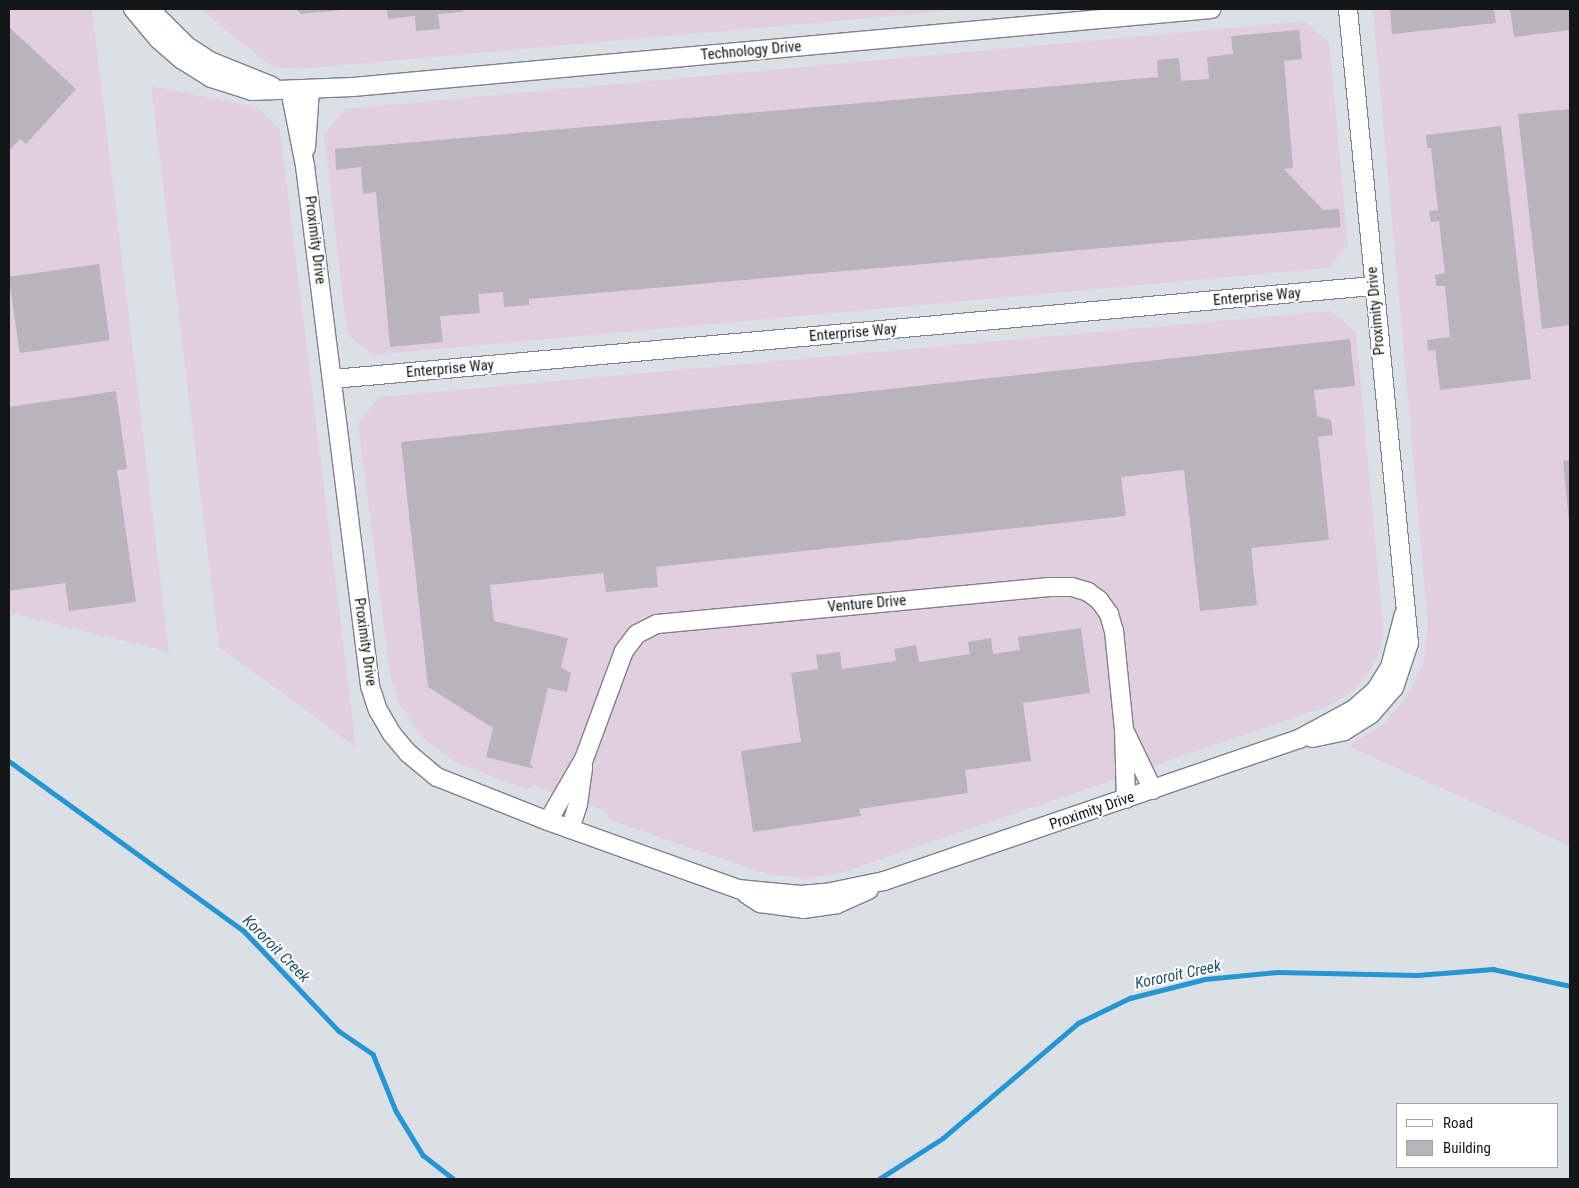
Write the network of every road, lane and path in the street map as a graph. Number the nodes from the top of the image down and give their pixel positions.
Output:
1 (133, 9) edge
2 (150, 9) edge
3 (1211, 9) edge
4 (1348, 9) edge
5 (286, 90) junction
6 (310, 90) junction
7 (305, 166) junction
8 (1374, 286) junction
9 (333, 380) junction
10 (1124, 729) junction
11 (584, 759) junction
12 (1153, 790) junction
13 (1126, 799) junction
14 (548, 822) junction
15 (570, 829) junction

1 - 5 street, Technology Drive
2 - 5 street
3 - 6 street, Technology Drive
4 - 8 street, Proximity Drive
5 - 6 street, Technology Drive
5 - 7 street, Proximity Drive
6 - 7 street, Proximity Drive
7 - 9 street, Proximity Drive
8 - 9 street, Enterprise Way
8 - 12 street, Proximity Drive
9 - 14 street, Proximity Drive
10 - 11 street, Venture Drive
10 - 12 street, Venture Drive
10 - 13 street, Venture Drive
11 - 14 street, Venture Drive
11 - 15 street, Venture Drive
12 - 13 street, Proximity Drive
13 - 15 street, Proximity Drive
14 - 15 street, Proximity Drive

